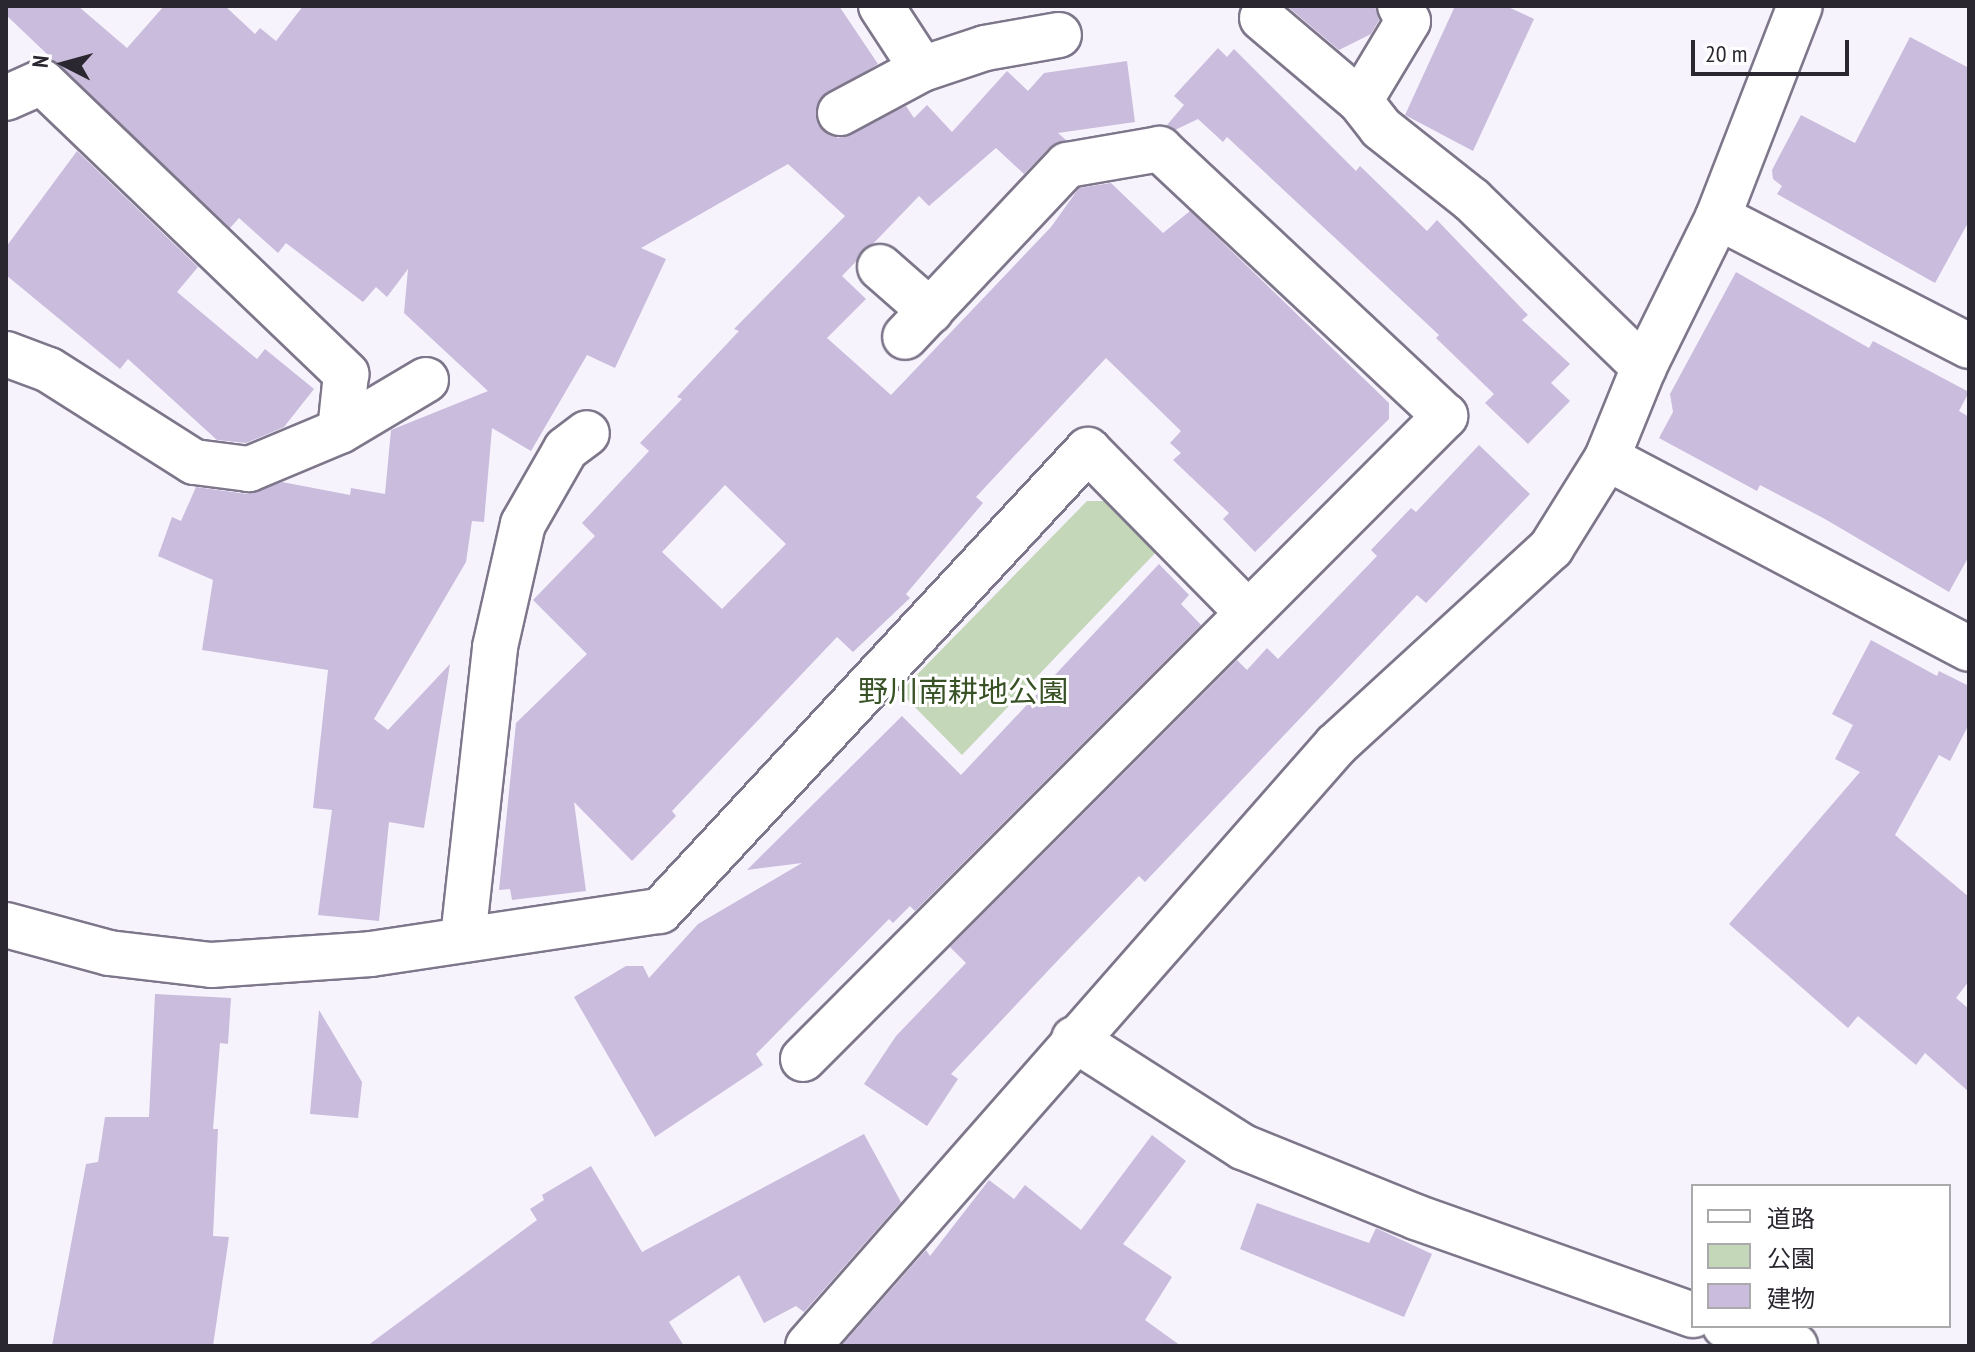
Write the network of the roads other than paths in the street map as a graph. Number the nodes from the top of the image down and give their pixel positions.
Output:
1 (881, 6) edge
2 (1400, 6) edge
3 (1800, 6) edge
4 (1262, 18) dead end
5 (1059, 35) dead end
6 (922, 69) junction
7 (6, 98) edge
8 (1360, 101) junction
9 (840, 113) dead end
10 (1718, 217) junction
11 (880, 267) dead end
12 (1969, 346) edge
13 (6, 354) edge
14 (1644, 367) junction
15 (426, 380) dead end
16 (340, 431) junction
17 (587, 433) dead end
18 (1607, 458) junction
19 (1247, 612) junction
20 (1969, 649) edge
21 (6, 925) edge
22 (463, 938) junction
23 (1074, 1039) junction
24 (803, 1059) dead end
25 (1691, 1314) edge
26 (1732, 1328) edge
27 (809, 1346) edge
28 (1795, 1346) edge

1 - 6 street
2 - 8 street
3 - 10 street
4 - 8 street
5 - 6 street
6 - 9 street
7 - 16 street
8 - 14 street
10 - 12 street
10 - 14 street
11 - 19 street
13 - 16 street
14 - 18 street
15 - 16 street
17 - 22 street
18 - 20 street
18 - 23 street
19 - 22 street
19 - 24 street
21 - 22 street
23 - 25 street
23 - 27 street
26 - 28 street

